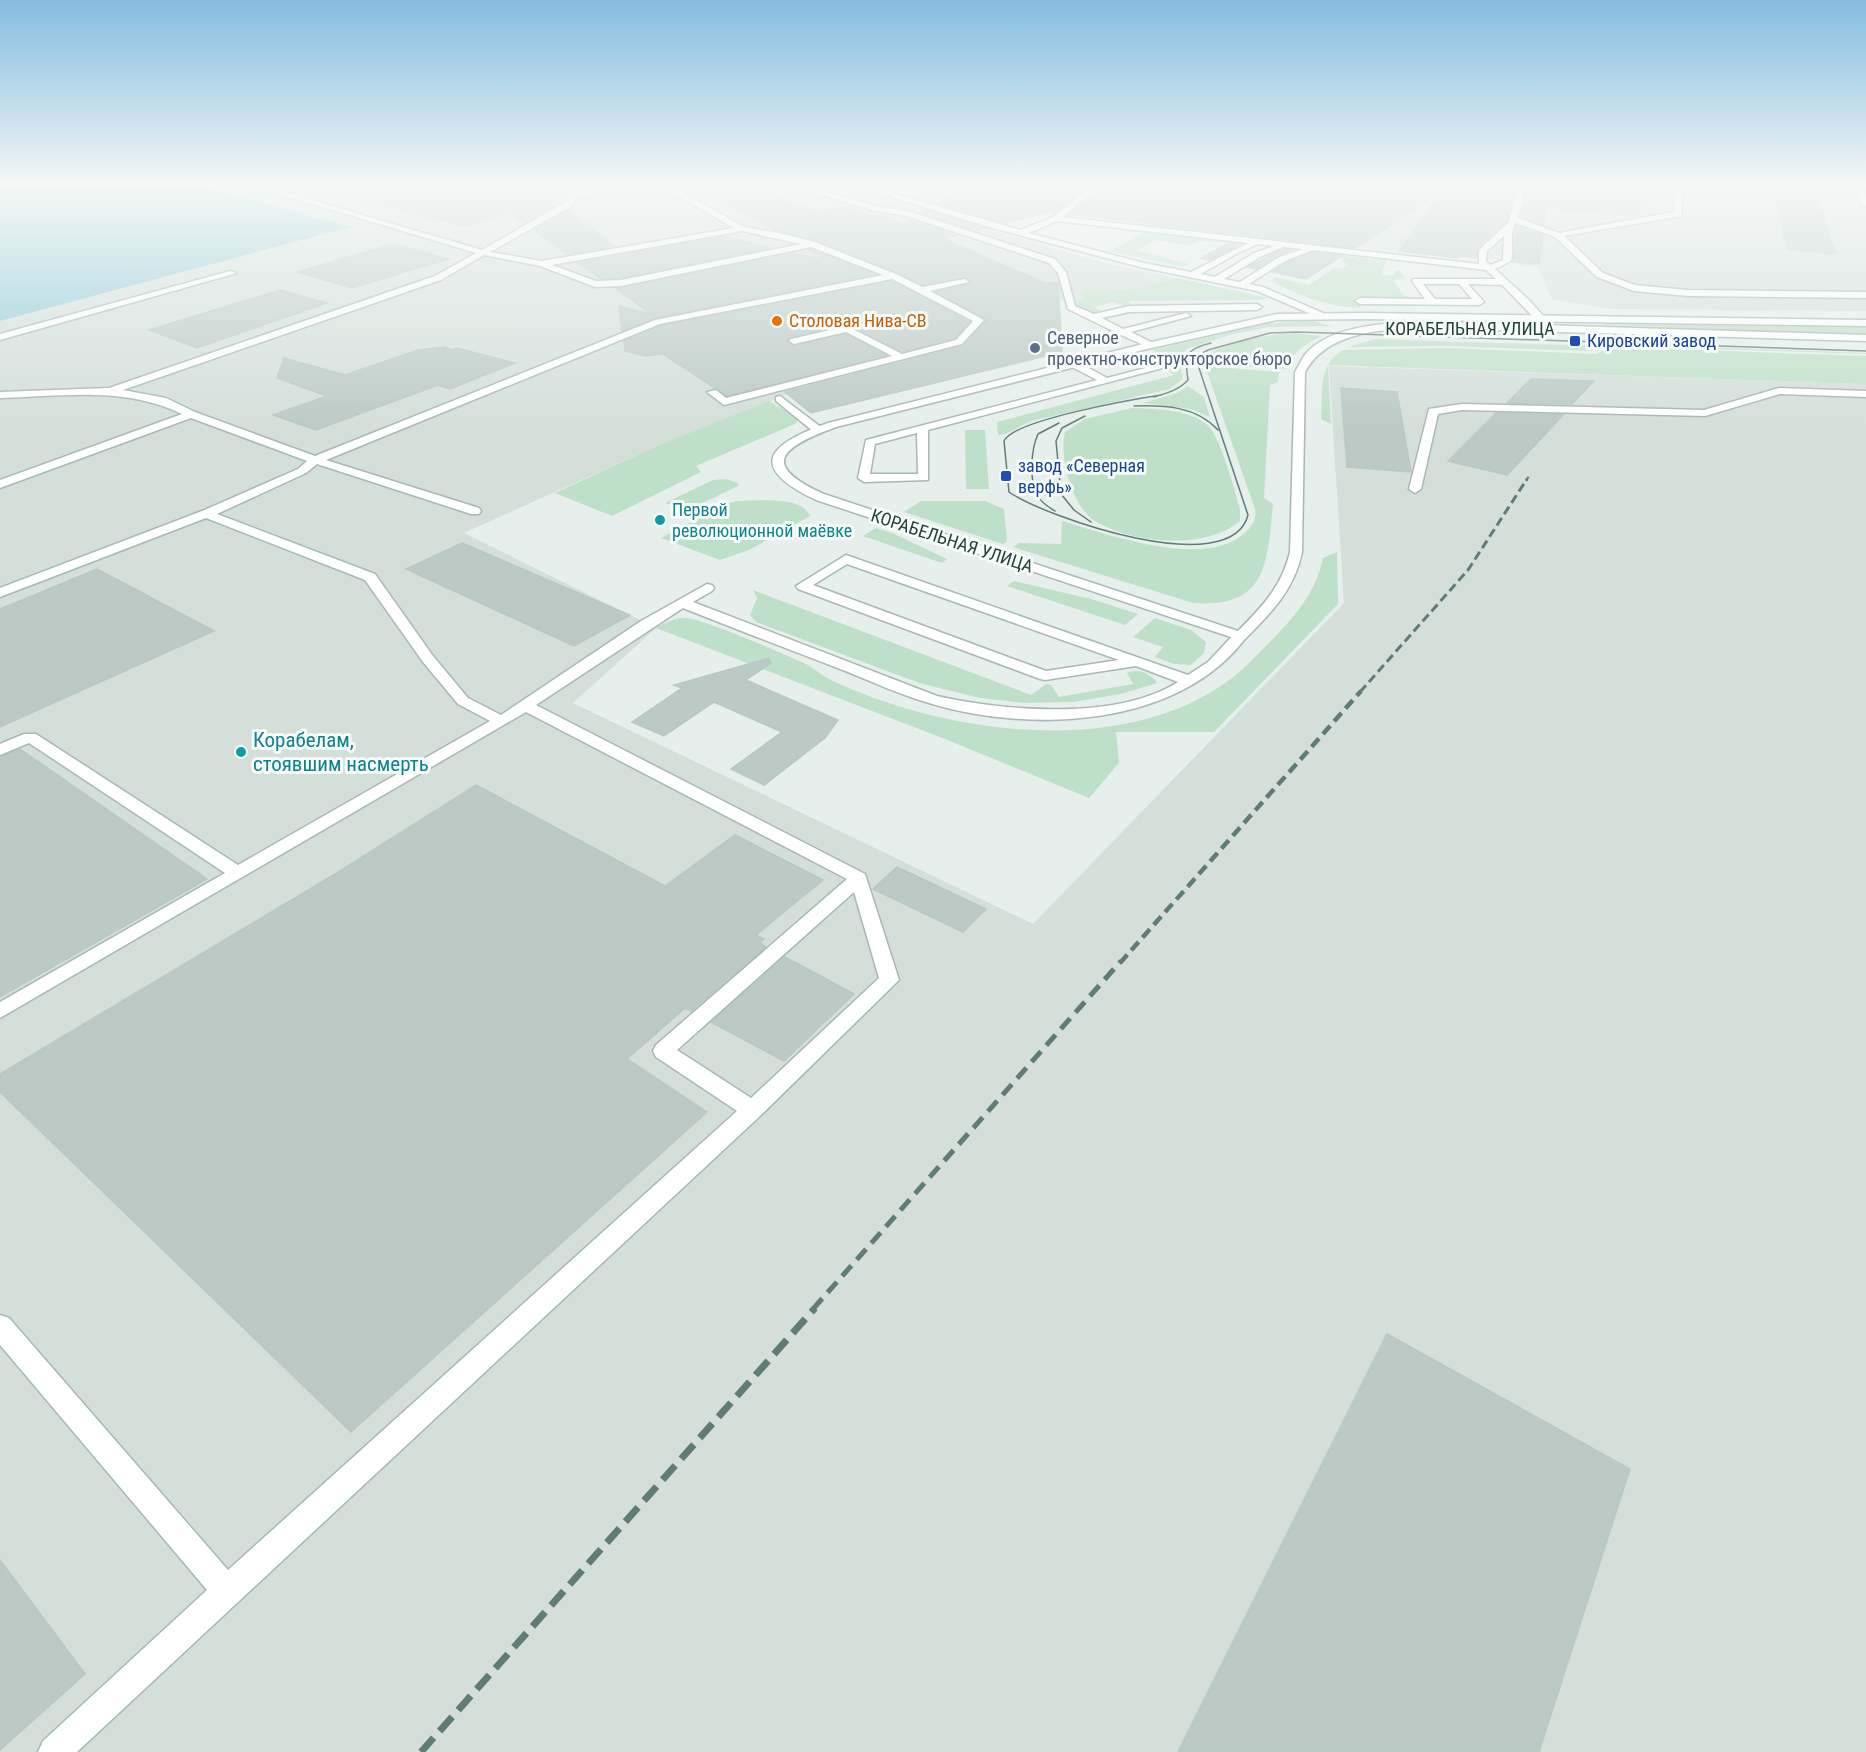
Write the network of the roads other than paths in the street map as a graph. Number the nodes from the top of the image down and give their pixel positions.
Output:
1 (457, 268) edge
2 (552, 268) edge
3 (696, 268) edge
4 (872, 268) edge
5 (1058, 268) edge
6 (1160, 268) edge
7 (1190, 268) edge
8 (1206, 268) edge
9 (1222, 268) edge
10 (1237, 268) edge
11 (1253, 268) edge
12 (1269, 268) edge
13 (1491, 268) edge
14 (1592, 268) edge
15 (233, 273) dead end
16 (1181, 273) junction
17 (1193, 275) junction
18 (893, 276) junction
19 (1205, 278) junction
20 (1217, 280) junction
21 (1461, 281) junction
22 (965, 282) dead end
23 (1230, 282) junction
24 (1505, 282) junction
25 (1242, 285) junction
26 (922, 290) junction
27 (1866, 295) edge
28 (1360, 301) dead end
29 (1431, 302) junction
30 (1257, 307) dead end
31 (1220, 308) junction
32 (1320, 315) junction
33 (1090, 318) junction
34 (1539, 318) junction
35 (1866, 323) edge
36 (1549, 328) junction
37 (1120, 332) junction
38 (0, 337) edge
39 (1343, 337) junction
40 (1866, 338) edge
41 (794, 340) dead end
42 (1077, 343) dead end
43 (1150, 345) junction
44 (901, 357) junction
45 (1074, 364) junction
46 (1165, 366) dead end
47 (1106, 381) junction
48 (110, 391) junction
49 (712, 392) dead end
50 (0, 394) edge
51 (1866, 394) edge
52 (780, 399) dead end
53 (191, 414) junction
54 (922, 429) junction
55 (818, 430) junction
56 (315, 460) junction
57 (0, 484) edge
58 (1415, 489) dead end
59 (475, 511) dead end
60 (206, 514) junction
61 (708, 588) dead end
62 (0, 593) edge
63 (682, 603) junction
64 (1240, 636) junction
65 (1136, 662) junction
66 (1191, 681) junction
67 (526, 706) junction
68 (502, 720) junction
69 (0, 750) edge
70 (237, 873) junction
71 (860, 878) junction
72 (0, 1011) edge
73 (752, 1110) junction
74 (0, 1326) edge
75 (227, 1591) junction
76 (54, 1752) edge

1 - 48 street
2 - 3 street
4 - 18 street
5 - 33 street
6 - 16 street
7 - 16 street
8 - 17 street
9 - 19 street
10 - 20 street
11 - 23 street
12 - 25 street
13 - 24 street
14 - 27 street
15 - 38 street
16 - 17 street
17 - 19 street
18 - 26 street
18 - 56 street
19 - 20 street
20 - 23 street
21 - 24 street
21 - 29 street
21 - 29 street
22 - 26 street
23 - 25 street
24 - 34 street
25 - 32 street
26 - 44 street
28 - 29 street
30 - 31 street
31 - 33 street
31 - 37 street
32 - 34 street, КОРАБЕЛЬНАЯ УЛИЦА
32 - 39 street
32 - 43 street, КОРАБЕЛЬНАЯ УЛИЦА
33 - 37 street
34 - 35 street, КОРАБЕЛЬНАЯ УЛИЦА
34 - 36 street
36 - 39 street, КОРАБЕЛЬНАЯ УЛИЦА
36 - 40 street, КОРАБЕЛЬНАЯ УЛИЦА
37 - 42 street
37 - 43 street
39 - 64 street, КОРАБЕЛЬНАЯ УЛИЦА
41 - 44 street
43 - 45 street, КОРАБЕЛЬНАЯ УЛИЦА
44 - 49 street
45 - 47 street
45 - 55 street, КОРАБЕЛЬНАЯ УЛИЦА
46 - 47 street
47 - 54 street
48 - 50 street
48 - 53 street
51 - 58 street
52 - 55 street
53 - 56 street
53 - 57 street
54 - 54 street
55 - 64 street, КОРАБЕЛЬНАЯ УЛИЦА
56 - 59 street
56 - 60 street
60 - 62 street
60 - 68 street
61 - 63 street
63 - 66 street
63 - 67 street
64 - 66 street
65 - 65 street
65 - 66 street
67 - 68 street
67 - 71 street
68 - 70 street
69 - 70 street
70 - 72 street
71 - 73 street
71 - 73 street
73 - 75 street
74 - 75 street
75 - 76 street

